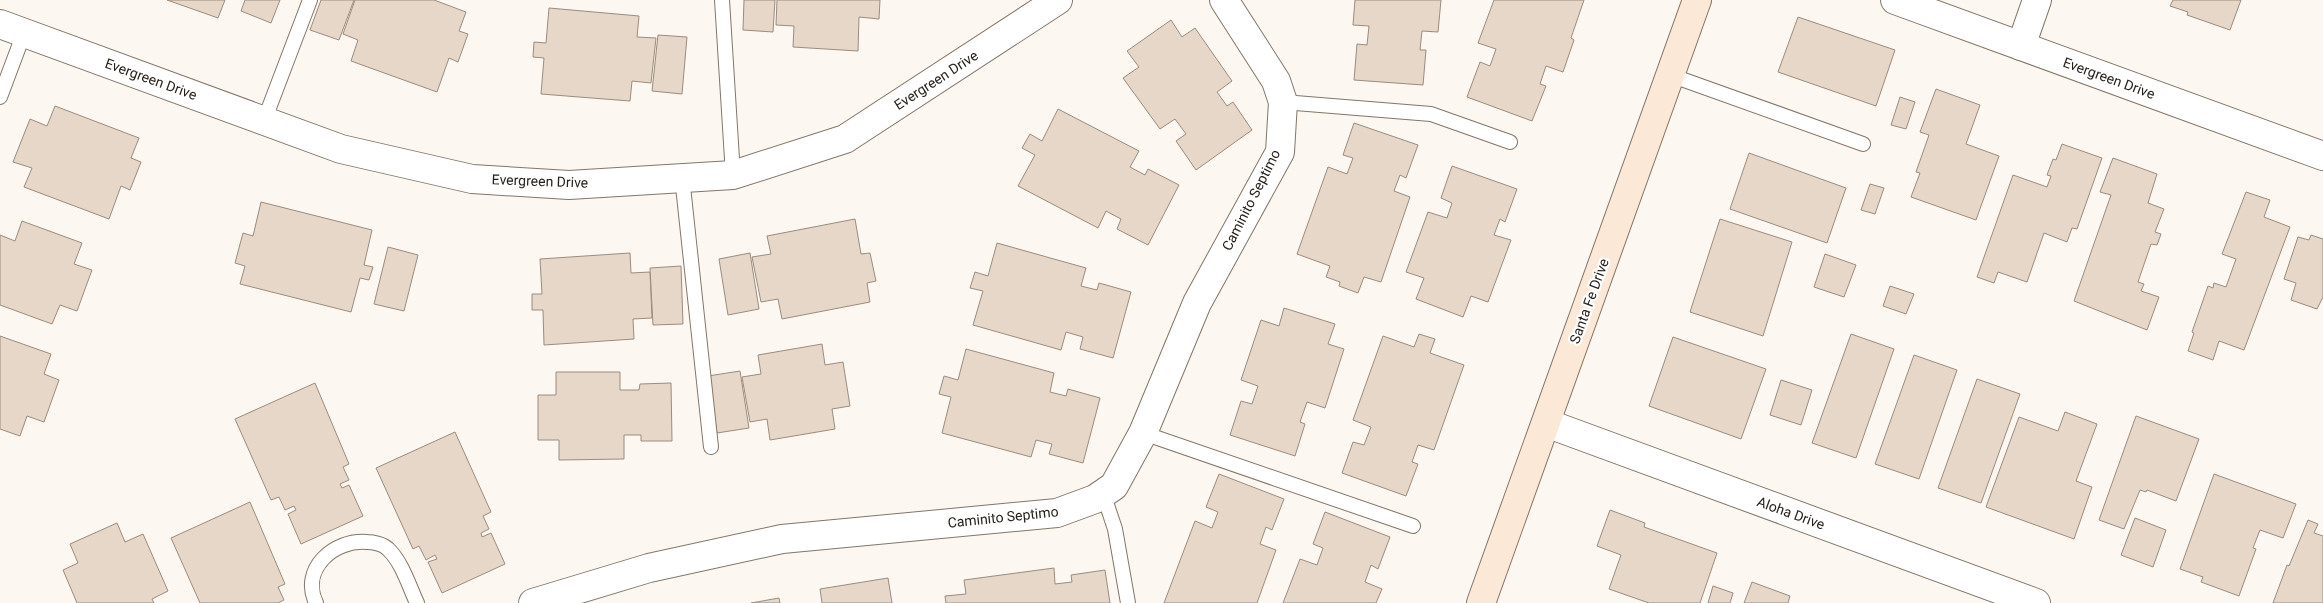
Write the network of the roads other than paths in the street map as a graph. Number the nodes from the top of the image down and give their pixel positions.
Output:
1 (310, 0) edge
2 (722, 0) edge
3 (1058, 0) edge
4 (1224, 0) edge
5 (1697, 0) edge
6 (1895, 0) edge
7 (2037, 0) edge
8 (12, 28) edge
9 (2021, 46) junction
10 (1670, 75) junction
11 (0, 97) edge
12 (1283, 102) junction
13 (264, 121) junction
14 (1510, 142) dead end
15 (1863, 144) dead end
16 (2323, 156) edge
17 (733, 175) junction
18 (682, 176) junction
19 (1546, 423) junction
20 (1143, 433) junction
21 (711, 447) dead end
22 (1103, 493) junction
23 (1413, 526) dead end
24 (316, 603) edge
25 (417, 603) edge
26 (533, 603) edge
27 (1128, 603) edge
28 (1481, 603) edge
29 (2036, 603) edge

1 - 13 lane
2 - 17 lane
3 - 17 street, Evergreen Drive
4 - 12 street, Caminito Septimo
5 - 10 main road, Santa Fe Drive
6 - 9 street, Evergreen Drive
7 - 9 street
8 - 11 lane
8 - 13 street, Evergreen Drive
9 - 16 street, Evergreen Drive
10 - 15 lane
10 - 19 main road, Santa Fe Drive
12 - 14 lane
12 - 20 street, Caminito Septimo
13 - 18 street, Evergreen Drive
17 - 18 street, Evergreen Drive
18 - 21 lane
19 - 28 main road, Santa Fe Drive
19 - 29 street, Aloha Drive
20 - 22 street, Caminito Septimo
20 - 23 lane
22 - 26 street, Caminito Septimo
22 - 27 lane
24 - 25 lane

